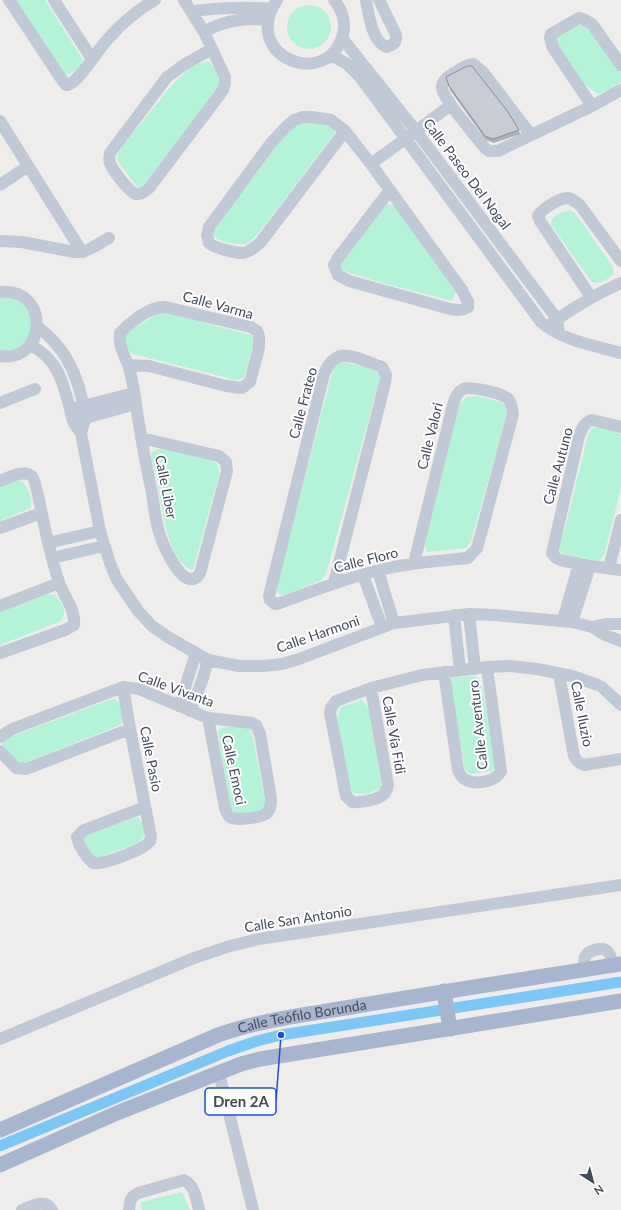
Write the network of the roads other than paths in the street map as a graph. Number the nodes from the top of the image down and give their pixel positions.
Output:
1 (9, 0) edge
2 (54, 0) edge
3 (155, 0) edge
4 (184, 0) edge
5 (334, 0) edge
6 (366, 0) edge
7 (379, 0) edge
8 (139, 4) edge
9 (272, 9) edge
10 (192, 11) junction
11 (204, 32) junction
12 (342, 38) junction
13 (212, 49) junction
14 (331, 55) junction
15 (92, 59) junction
16 (621, 65) edge
17 (621, 90) edge
18 (451, 105) junction
19 (592, 106) junction
20 (0, 121) edge
21 (345, 131) junction
22 (416, 131) junction
23 (531, 136) junction
24 (404, 139) junction
25 (371, 164) junction
26 (28, 166) junction
27 (0, 184) edge
28 (390, 190) junction
29 (109, 238) dead end
30 (0, 241) edge
31 (82, 252) junction
32 (621, 261) edge
33 (621, 283) edge
34 (0, 292) edge
35 (591, 296) junction
36 (557, 319) junction
37 (38, 327) junction
38 (547, 327) junction
39 (120, 333) joint
40 (559, 333) junction
41 (30, 345) junction
42 (621, 353) edge
43 (0, 356) edge
44 (128, 366) junction
45 (34, 389) dead end
46 (135, 399) junction
47 (0, 403) edge
48 (83, 405) junction
49 (72, 415) junction
50 (85, 418) junction
51 (621, 427) edge
52 (81, 433) junction
53 (141, 438) junction
54 (0, 481) edge
55 (41, 513) junction
56 (621, 520) edge
57 (0, 528) edge
58 (100, 531) junction
59 (48, 543) junction
60 (104, 546) junction
61 (52, 558) junction
62 (468, 558) joint
63 (414, 563) junction
64 (584, 565) junction
65 (609, 568) junction
66 (621, 570) edge
67 (378, 571) junction
68 (364, 575) junction
69 (59, 583) junction
70 (334, 583) junction
71 (275, 604) joint
72 (0, 606) edge
73 (469, 614) junction
74 (454, 615) junction
75 (567, 621) junction
76 (394, 623) junction
77 (621, 624) edge
78 (382, 626) junction
79 (592, 627) junction
80 (621, 641) edge
81 (0, 653) edge
82 (196, 653) junction
83 (208, 660) junction
84 (481, 668) junction
85 (460, 670) junction
86 (444, 672) junction
87 (559, 674) junction
88 (123, 687) junction
89 (371, 688) junction
90 (333, 704) joint
91 (621, 705) edge
92 (178, 706) junction
93 (190, 711) junction
94 (208, 718) junction
95 (256, 725) joint
96 (130, 729) junction
97 (0, 737) edge
98 (0, 752) edge
99 (621, 760) edge
100 (145, 807) junction
101 (619, 886) edge
102 (617, 965) edge
103 (444, 995) junction
104 (621, 1001) edge
105 (449, 1023) junction
106 (0, 1039) edge
107 (219, 1073) junction
108 (0, 1130) edge
109 (0, 1165) edge
110 (22, 1210) edge
111 (52, 1210) edge
112 (130, 1210) edge
113 (199, 1210) edge
114 (253, 1210) edge

1 - 15 street
2 - 15 street
3 - 8 street
4 - 10 street
5 - 12 street
6 - 7 street
8 - 15 street
9 - 10 street
9 - 11 street
9 - 14 street
10 - 11 street
11 - 13 street
12 - 14 street
12 - 22 street, Calle Paseo Del Nogal
13 - 13 street
14 - 24 street, Calle Paseo Del Nogal
16 - 19 street
17 - 19 street
18 - 22 street
18 - 23 street
18 - 23 street
19 - 23 street
20 - 26 street
21 - 21 street
21 - 25 street
22 - 24 street
22 - 36 street, Calle Paseo Del Nogal
24 - 25 street
24 - 38 street, Calle Paseo Del Nogal
25 - 28 street
26 - 27 street
26 - 31 street
28 - 28 street
29 - 31 street
30 - 31 street
32 - 35 street
33 - 35 street
34 - 37 street
35 - 36 street
36 - 38 street
36 - 40 street, Calle Paseo Del Nogal
37 - 41 street
37 - 48 street, Calle Harmoni
38 - 40 street, Calle Paseo Del Nogal
39 - 44 street, Calle Liber
39 - 44 street, Calle Varma
40 - 42 street, Calle Paseo Del Nogal
41 - 43 street
41 - 49 street, Calle Harmoni
44 - 46 street, Calle Liber
45 - 47 street
46 - 48 street
46 - 50 street
46 - 53 street, Calle Liber
48 - 49 street
48 - 50 street, Calle Harmoni
49 - 50 street
49 - 52 street, Calle Harmoni
50 - 52 street, Calle Harmoni
51 - 64 street, Calle Autuno
52 - 58 street, Calle Harmoni
53 - 53 street, Calle Liber
54 - 55 street
55 - 57 street
55 - 59 street
56 - 65 street
58 - 59 street
58 - 60 street, Calle Harmoni
59 - 61 street
60 - 61 street
60 - 82 street, Calle Harmoni
61 - 69 street
62 - 63 street, Calle Floro
62 - 63 street, Calle Valori
63 - 67 street, Calle Floro
64 - 65 street
64 - 75 street
65 - 66 street
67 - 68 street, Calle Floro
67 - 76 street
68 - 70 street, Calle Floro
68 - 78 street
69 - 72 street
69 - 81 street
70 - 71 street, Calle Floro
70 - 71 street, Calle Frateo
73 - 74 street, Calle Harmoni
73 - 75 street, Calle Harmoni
73 - 84 street
74 - 76 street, Calle Harmoni
74 - 85 street
75 - 79 street, Calle Harmoni
76 - 78 street, Calle Harmoni
77 - 79 street, Calle Harmoni
78 - 83 street, Calle Harmoni
79 - 80 street, Calle Harmoni
82 - 83 street, Calle Harmoni
82 - 92 street
83 - 93 street
84 - 85 street, Calle Aventuro
84 - 86 street, Calle Aventuro
84 - 87 street, Calle Iluzio
85 - 86 street, Calle Aventuro
86 - 89 street, Calle Aventuro
87 - 91 street, Calle Iluzio
87 - 99 street, Calle Iluzio
88 - 92 street, Calle Vivanta
88 - 96 street, Calle Pasio
88 - 97 street, Calle Vivanta
89 - 90 street, Calle Aventuro
89 - 90 street, Calle Vía Fidi
92 - 93 street, Calle Vivanta
93 - 94 street, Calle Vivanta
94 - 95 street, Calle Vivanta
94 - 95 street, Calle Emoci
96 - 98 street
96 - 100 street, Calle Pasio
100 - 100 street, Calle Pasio
101 - 106 street, Calle San Antonio
102 - 103 main road, Calle Teófilo Borunda
103 - 105 main road
103 - 108 main road, Calle Teófilo Borunda
104 - 105 main road
105 - 107 main road
107 - 109 main road
107 - 114 street
110 - 111 street
112 - 113 street

